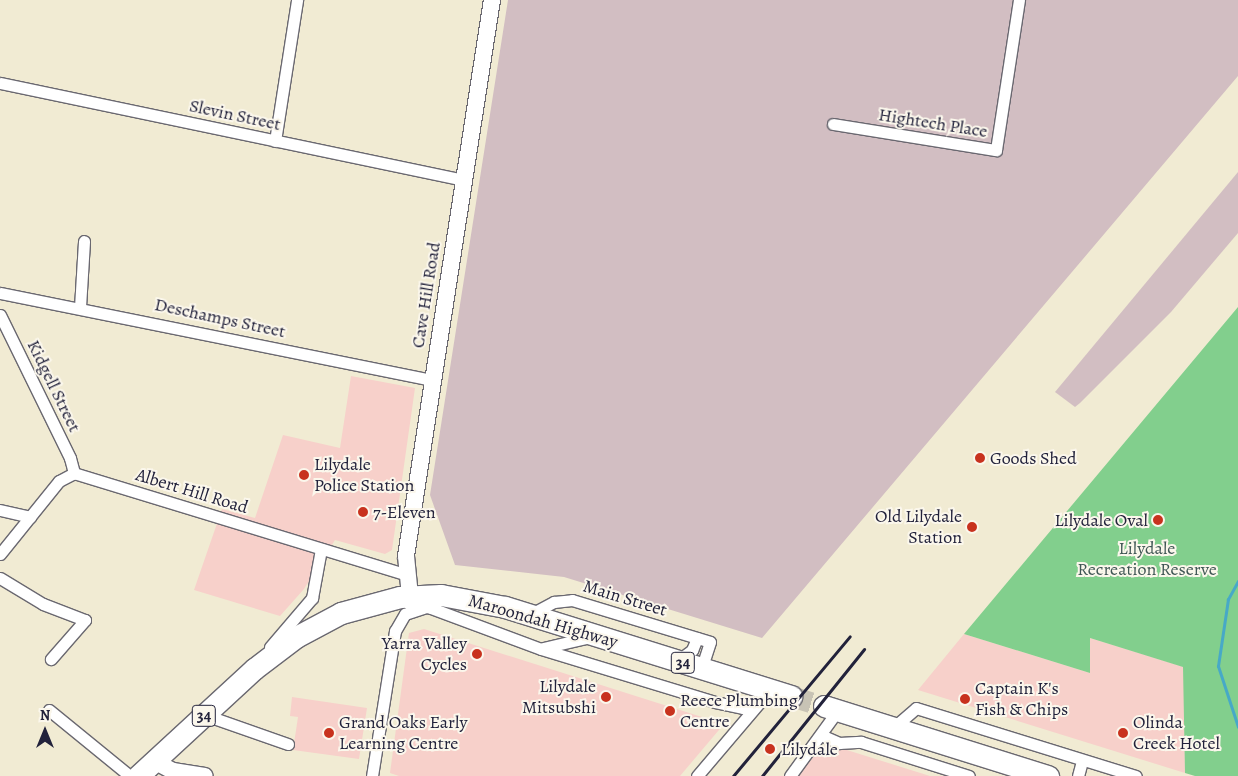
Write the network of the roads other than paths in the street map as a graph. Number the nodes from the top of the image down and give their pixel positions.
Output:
1 (297, 0) edge
2 (492, 0) edge
3 (1018, 0) edge
4 (0, 83) edge
5 (833, 124) dead end
6 (275, 141) junction
7 (464, 180) junction
8 (84, 241) dead end
9 (0, 293) edge
10 (80, 307) junction
11 (0, 316) edge
12 (433, 380) junction
13 (74, 473) junction
14 (0, 510) edge
15 (30, 517) junction
16 (321, 549) junction
17 (0, 554) edge
18 (406, 574) junction
19 (0, 578) edge
20 (418, 602) junction
21 (531, 614) junction
22 (597, 635) junction
23 (698, 638) junction
24 (541, 649) junction
25 (51, 659) dead end
26 (677, 661) junction
27 (254, 669) junction
28 (702, 669) junction
29 (791, 696) tunnel mouth
30 (763, 698) junction
31 (831, 708) joint
32 (49, 710) dead end
33 (205, 715) junction
34 (893, 728) junction
35 (821, 735) junction
36 (288, 744) dead end
37 (1082, 760) junction
38 (154, 762) junction
39 (130, 776) edge
40 (138, 776) edge
41 (205, 776) edge
42 (372, 776) edge
43 (697, 776) edge
44 (790, 776) edge
45 (969, 776) edge
46 (1048, 776) edge
47 (1078, 776) edge
48 (1136, 776) edge

1 - 6 street
2 - 7 main road, Cave Hill Road
3 - 5 street, Hightech Place
4 - 6 street, Slevin Street
6 - 7 street, Slevin Street
7 - 12 main road, Cave Hill Road
8 - 10 street
9 - 10 street, Deschamps Street
10 - 12 street, Deschamps Street
11 - 13 street, Kidgell Street
12 - 18 main road, Cave Hill Road
13 - 15 street
13 - 16 street, Albert Hill Road
14 - 15 street
15 - 17 street
16 - 18 street, Albert Hill Road
16 - 27 street
18 - 20 main road, Cave Hill Road
19 - 25 street
20 - 21 highway, Maroondah Highway / 34
20 - 24 street
20 - 27 highway, Maroondah Highway / 34
20 - 42 street
21 - 22 highway, Maroondah Highway / 34
21 - 23 street, Main Street
22 - 24 street
22 - 26 highway, Maroondah Highway / 34
23 - 26 street
23 - 28 street, Main Street
24 - 30 street
26 - 28 highway, Maroondah Highway / 34
27 - 33 highway, Maroondah Highway / 34
28 - 30 highway, Maroondah Highway / 34
29 - 30 highway, Maroondah Highway / 34
30 - 43 street
31 - 34 highway
31 - 35 street
32 - 39 street
33 - 36 street
33 - 38 highway, Maroondah Highway / 34
34 - 37 street
34 - 46 highway
35 - 44 street
35 - 45 street
37 - 47 street
37 - 48 street
38 - 40 highway, Maroondah Highway / 34
38 - 41 main road

